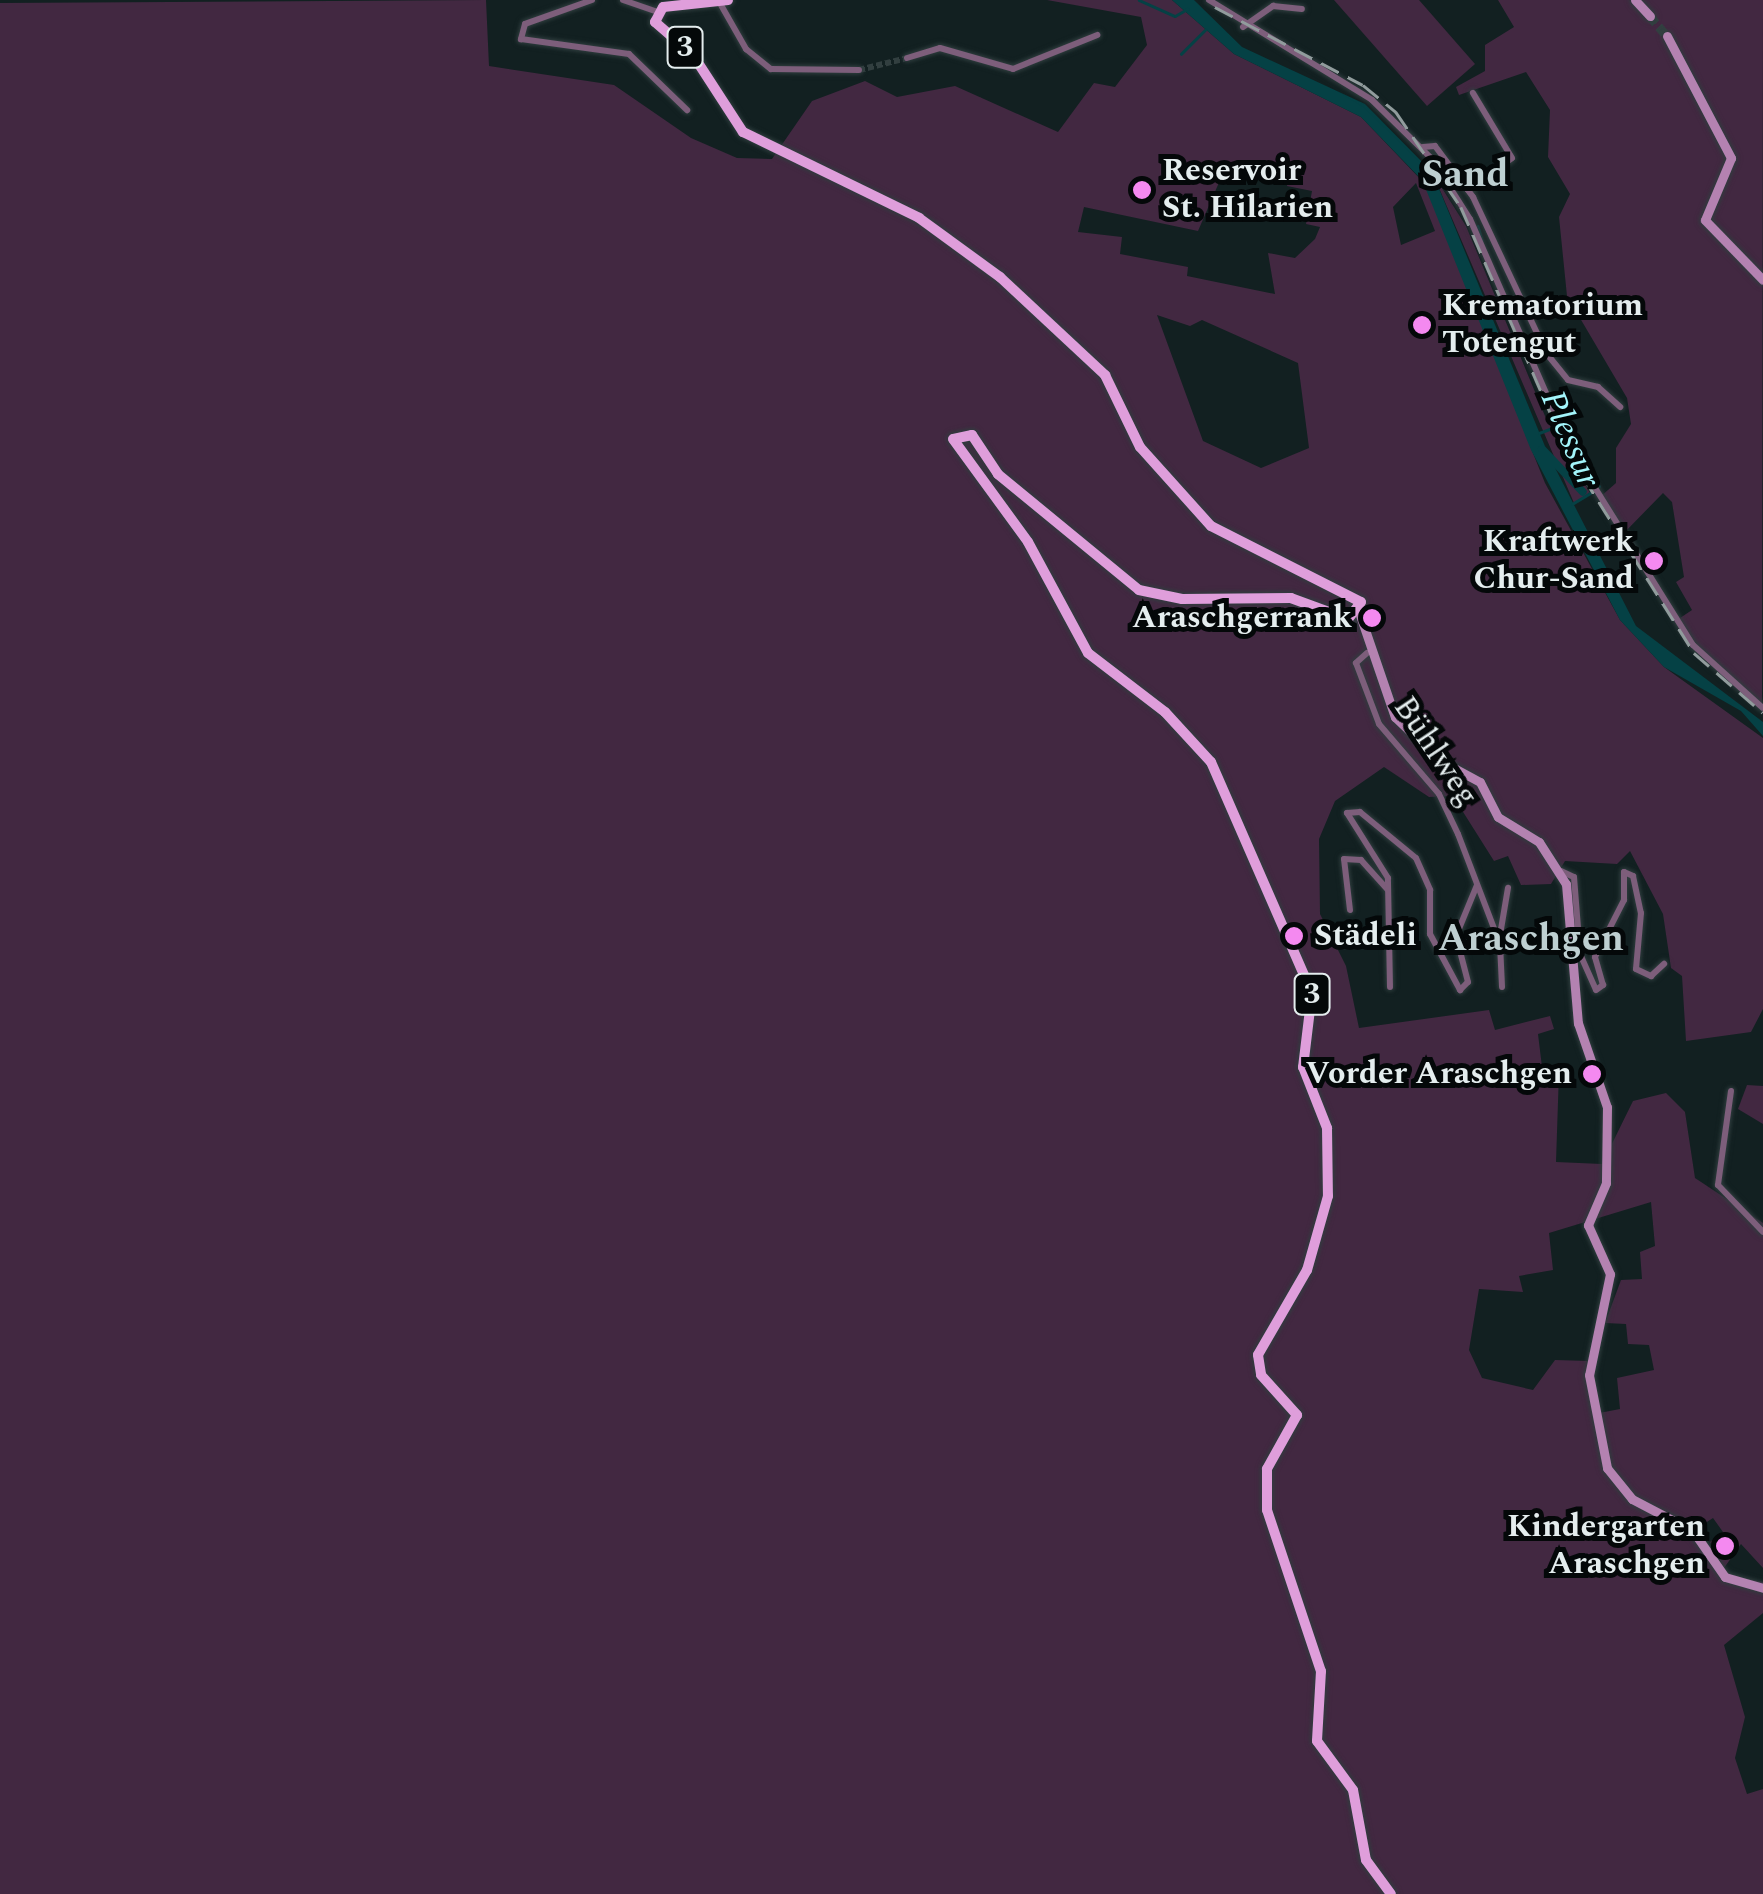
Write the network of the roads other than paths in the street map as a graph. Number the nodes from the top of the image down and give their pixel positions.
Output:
1 (592, 0) edge
2 (623, 0) edge
3 (1209, 0) edge
4 (1635, 0) edge
5 (724, 3) edge
6 (1302, 9) dead end
7 (657, 12) junction
8 (1650, 16) tunnel mouth
9 (1242, 27) junction
10 (1097, 35) dead end
11 (1667, 36) tunnel mouth
12 (906, 58) tunnel mouth
13 (859, 70) tunnel mouth
14 (1473, 93) dead end
15 (687, 110) dead end
16 (1422, 147) junction
17 (1468, 190) junction
18 (1763, 280) edge
19 (1620, 407) dead end
20 (1360, 615) junction
21 (1367, 653) junction
22 (1763, 708) edge
23 (1561, 871) junction
24 (1477, 885) junction
25 (1508, 888) dead end
26 (1388, 890) junction
27 (1350, 910) dead end
28 (1499, 940) junction
29 (1664, 964) dead end
30 (1390, 987) dead end
31 (1502, 987) dead end
32 (1731, 1091) dead end
33 (1763, 1232) edge
34 (1763, 1588) edge
35 (1391, 1894) edge

1 - 15 street
2 - 7 street
3 - 9 street
4 - 8 street
5 - 7 main road, 3
5 - 13 street
6 - 9 street
7 - 20 main road, 3
9 - 16 street
10 - 12 street
11 - 18 street
14 - 17 street
16 - 17 street
16 - 22 street
17 - 19 street
20 - 21 street
20 - 35 main road, 3
21 - 23 street
21 - 24 street, Bühlweg
23 - 29 street
23 - 34 street
24 - 26 street
24 - 28 street, Bühlweg
25 - 28 street, Bühlweg
26 - 27 street
26 - 30 street
28 - 31 street, Bühlweg
32 - 33 street

